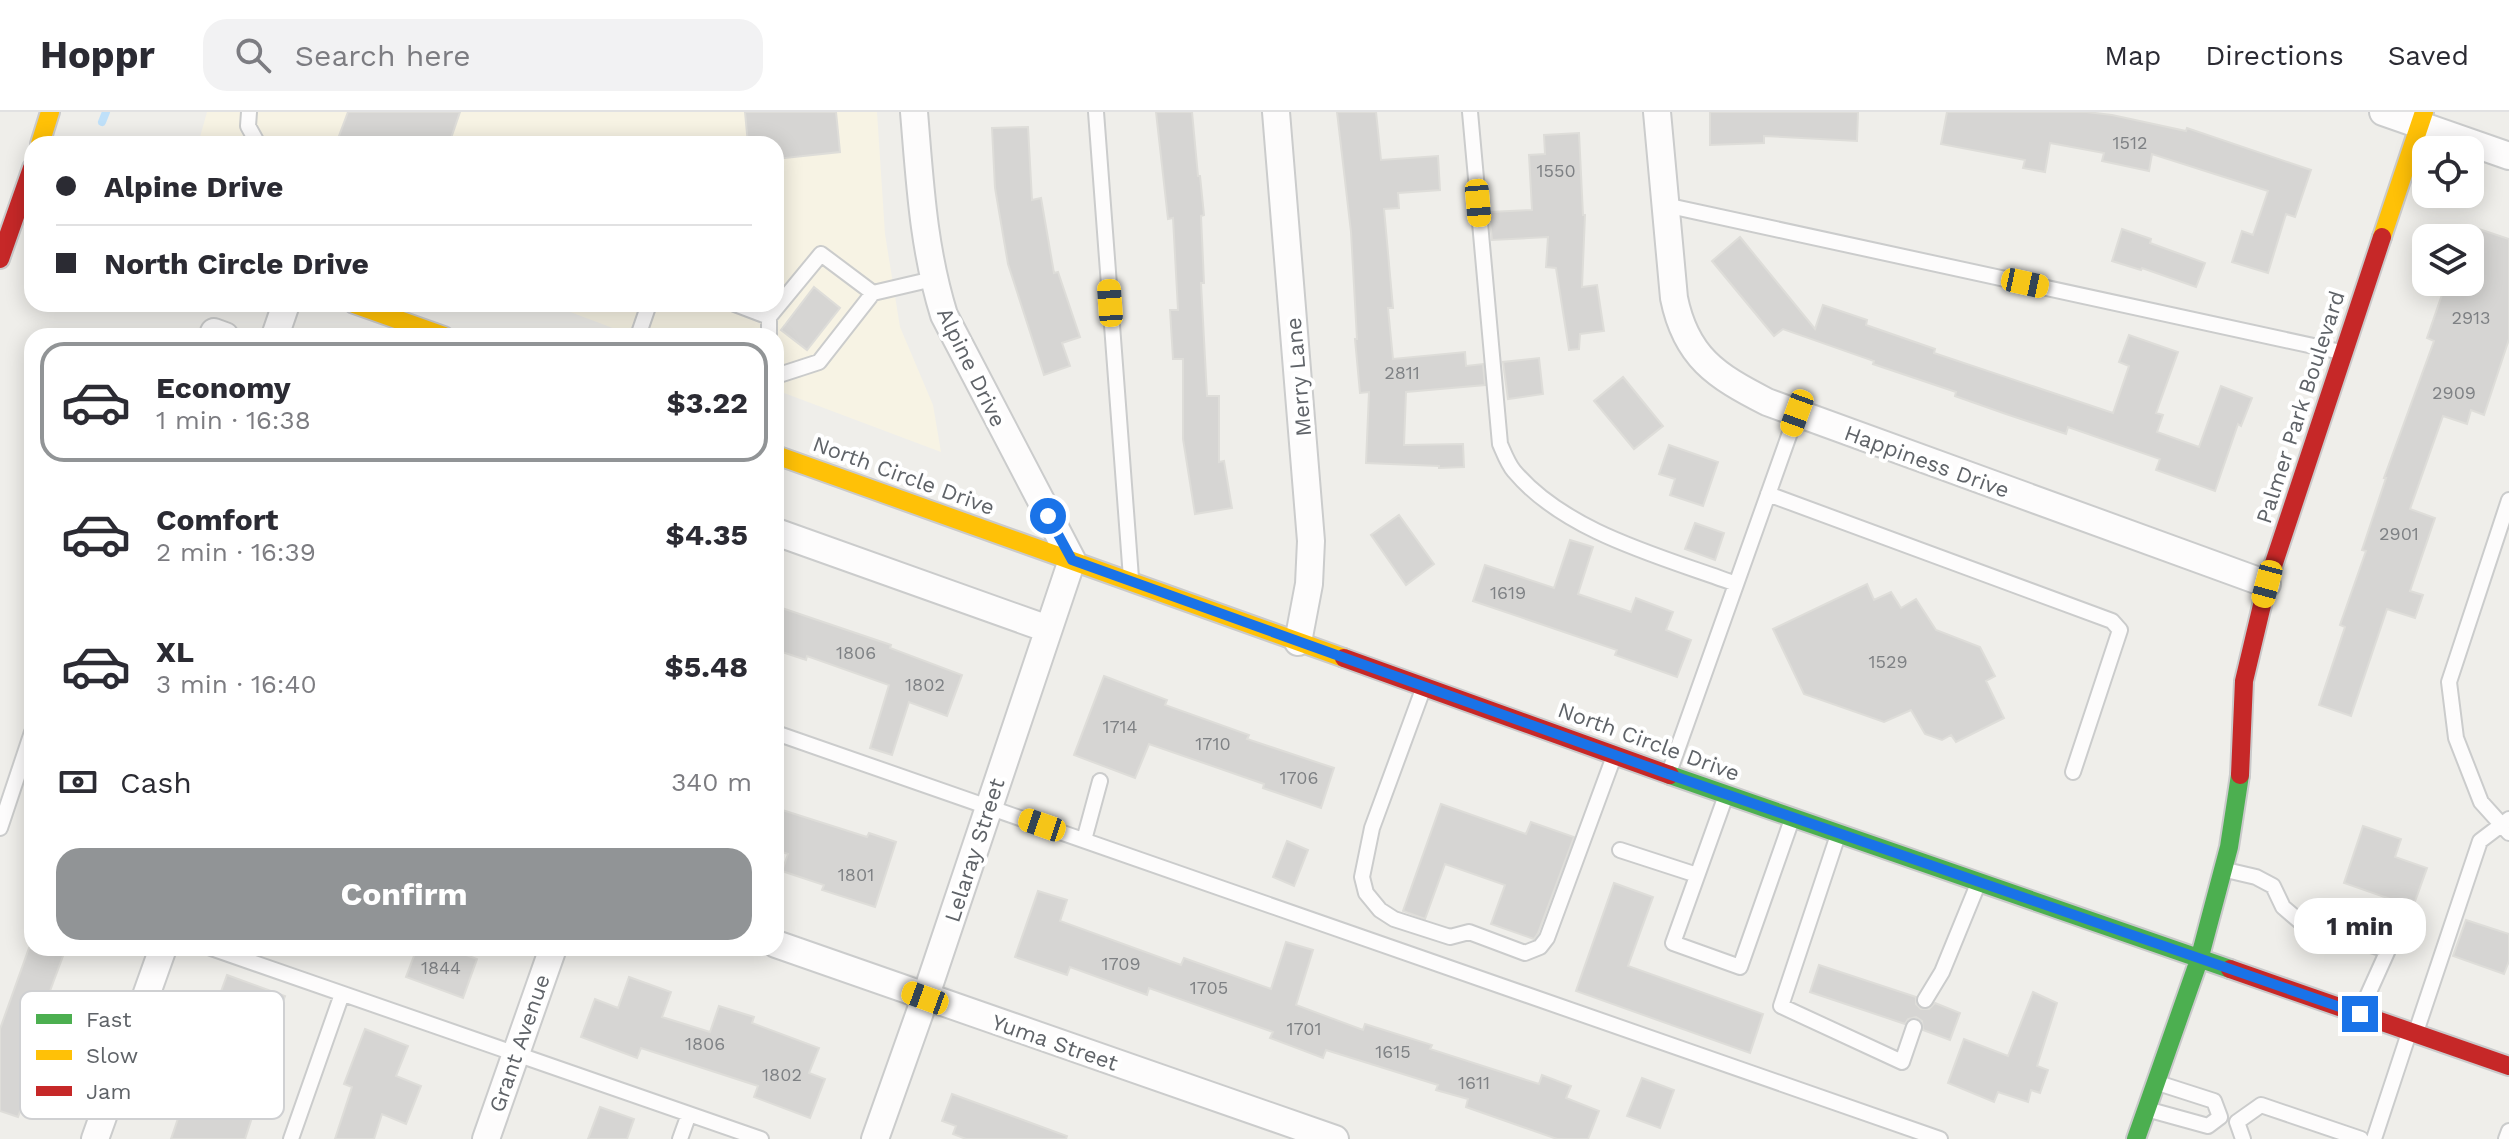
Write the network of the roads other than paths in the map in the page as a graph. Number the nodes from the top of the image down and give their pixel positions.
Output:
1 (50, 112) edge
2 (249, 112) edge
3 (914, 112) edge
4 (1096, 112) edge
5 (1276, 112) edge
6 (1470, 112) edge
7 (1657, 112) edge
8 (2383, 112) edge
9 (2422, 118) edge
10 (42, 136) edge
11 (254, 136) edge
12 (2509, 156) edge
13 (23, 187) edge
14 (1665, 205) junction
15 (0, 259) edge
16 (933, 279) junction
17 (873, 293) junction
18 (784, 299) edge
19 (376, 312) edge
20 (756, 312) edge
21 (773, 312) edge
22 (769, 317) junction
23 (422, 328) edge
24 (769, 328) edge
25 (2344, 353) junction
26 (784, 373) edge
27 (1797, 413) junction
28 (784, 458) edge
29 (1768, 494) junction
30 (2509, 500) edge
31 (784, 535) edge
32 (1072, 560) junction
33 (1131, 582) junction
34 (1736, 584) junction
35 (2267, 584) junction
36 (1048, 629) junction
37 (1298, 642) junction
38 (1424, 687) junction
39 (784, 736) edge
40 (1614, 755) junction
41 (24, 756) edge
42 (2073, 772) dead end
43 (1668, 774) junction
44 (1100, 781) dead end
45 (1726, 794) junction
46 (989, 807) junction
47 (1792, 817) junction
48 (2506, 826) edge
49 (0, 828) edge
50 (1839, 834) junction
51 (1084, 840) junction
52 (1620, 850) dead end
53 (2223, 870) junction
54 (1697, 875) junction
55 (1979, 883) junction
56 (784, 947) edge
57 (160, 956) edge
58 (234, 956) edge
59 (550, 956) edge
60 (2199, 960) junction
61 (148, 991) edge
62 (342, 994) junction
63 (925, 998) junction
64 (1925, 1000) dead end
65 (2360, 1014) junction
66 (1914, 1027) dead end
67 (2413, 1032) junction
68 (516, 1054) junction
69 (2509, 1066) edge
70 (2155, 1082) junction
71 (2146, 1109) junction
72 (689, 1114) junction
73 (2220, 1117) junction
74 (102, 1119) edge
75 (2237, 1122) junction
76 (2509, 1131) edge
77 (95, 1139) edge
78 (291, 1139) edge
79 (486, 1139) edge
80 (680, 1139) edge
81 (761, 1139) edge
82 (875, 1139) edge
83 (1335, 1139) edge
84 (1940, 1139) edge
85 (2136, 1139) edge
86 (2243, 1139) edge
87 (2361, 1139) edge
88 (2374, 1139) edge
89 (2506, 1139) edge

1 - 10 main road
2 - 11 lane
3 - 16 street, Alpine Drive
4 - 33 lane
5 - 37 street, Merry Lane
6 - 34 lane
7 - 14 street, Happiness Drive
8 - 9 street
9 - 12 street
9 - 25 main road, Palmer Park Boulevard
13 - 15 main road
14 - 25 lane
14 - 27 street, Happiness Drive
16 - 17 lane
16 - 32 street, Alpine Drive
17 - 18 lane
17 - 26 lane
19 - 23 main road
20 - 22 lane
21 - 22 lane
22 - 24 lane
25 - 35 main road, Palmer Park Boulevard
27 - 29 lane
27 - 35 street, Happiness Drive
28 - 32 main road, North Circle Drive
29 - 34 lane
29 - 42 lane
30 - 48 lane
31 - 36 street
32 - 33 main road, North Circle Drive
32 - 36 street, Lelaray Street
33 - 37 main road, North Circle Drive
34 - 43 lane
35 - 53 main road, Palmer Park Boulevard
36 - 46 street, Lelaray Street
37 - 38 main road, North Circle Drive
38 - 40 main road, North Circle Drive
38 - 40 lane
39 - 46 lane
40 - 43 main road, North Circle Drive
41 - 49 lane
43 - 45 main road, North Circle Drive
44 - 51 lane
45 - 47 main road, North Circle Drive
45 - 54 lane
46 - 51 lane
46 - 63 street, Lelaray Street
47 - 50 main road, North Circle Drive
47 - 54 lane
48 - 67 lane
50 - 55 main road, North Circle Drive
50 - 66 lane
51 - 84 lane
52 - 54 lane
53 - 60 main road, Palmer Park Boulevard
53 - 65 lane
55 - 60 main road, North Circle Drive
55 - 64 lane
56 - 63 street, Yuma Street
57 - 61 street
58 - 62 lane
59 - 68 street, Grant Avenue
60 - 65 main road, North Circle Drive
60 - 70 main road, Palmer Park Boulevard
62 - 68 lane
62 - 78 lane
63 - 82 street, Lelaray Street
63 - 83 street, Yuma Street
65 - 67 main road, North Circle Drive
67 - 69 main road, North Circle Drive
67 - 88 lane
68 - 72 lane
68 - 79 street, Grant Avenue
70 - 71 main road, Palmer Park Boulevard
70 - 73 lane
71 - 73 lane
71 - 85 main road, Palmer Park Boulevard
72 - 80 lane
72 - 81 lane
73 - 75 lane
74 - 77 street
75 - 86 lane
75 - 87 lane
76 - 89 lane

